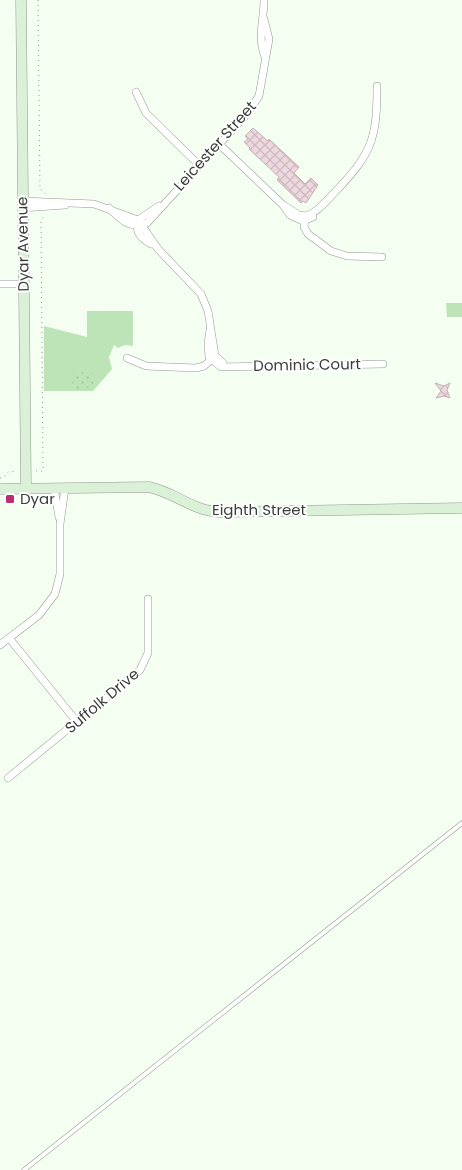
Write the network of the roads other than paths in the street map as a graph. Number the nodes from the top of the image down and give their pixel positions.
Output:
1 (20, 0) edge
2 (264, 0) edge
3 (377, 86) dead end
4 (136, 92) dead end
5 (219, 144) junction
6 (199, 165) junction
7 (22, 205) junction
8 (306, 219) junction
9 (139, 224) junction
10 (382, 257) dead end
11 (0, 284) edge
12 (24, 284) junction
13 (127, 358) dead end
14 (212, 358) junction
15 (383, 364) dead end
16 (26, 488) junction
17 (54, 488) junction
18 (65, 488) junction
19 (0, 489) edge
20 (462, 508) edge
21 (60, 524) junction
22 (148, 600) dead end
23 (9, 638) junction
24 (0, 645) edge
25 (77, 722) junction
26 (8, 778) dead end
27 (462, 824) edge
28 (24, 1170) edge

1 - 7 street, Dyar Avenue
2 - 5 street, Leicester Street
3 - 8 street
4 - 6 street
5 - 6 street, Leicester Street
5 - 8 street
6 - 9 street, Leicester Street
7 - 9 street
7 - 12 street, Dyar Avenue
8 - 10 street
9 - 14 street
11 - 12 street
12 - 16 street, Dyar Avenue
13 - 14 street
14 - 15 street, Dominic Court
16 - 17 street, Eighth Street
16 - 19 street, Eighth Street
17 - 18 street, Eighth Street
17 - 21 street
18 - 20 street, Eighth Street
18 - 21 street
21 - 23 street
22 - 25 street, Suffolk Drive
23 - 24 street
23 - 25 street
25 - 26 street, Suffolk Drive
27 - 28 lane

